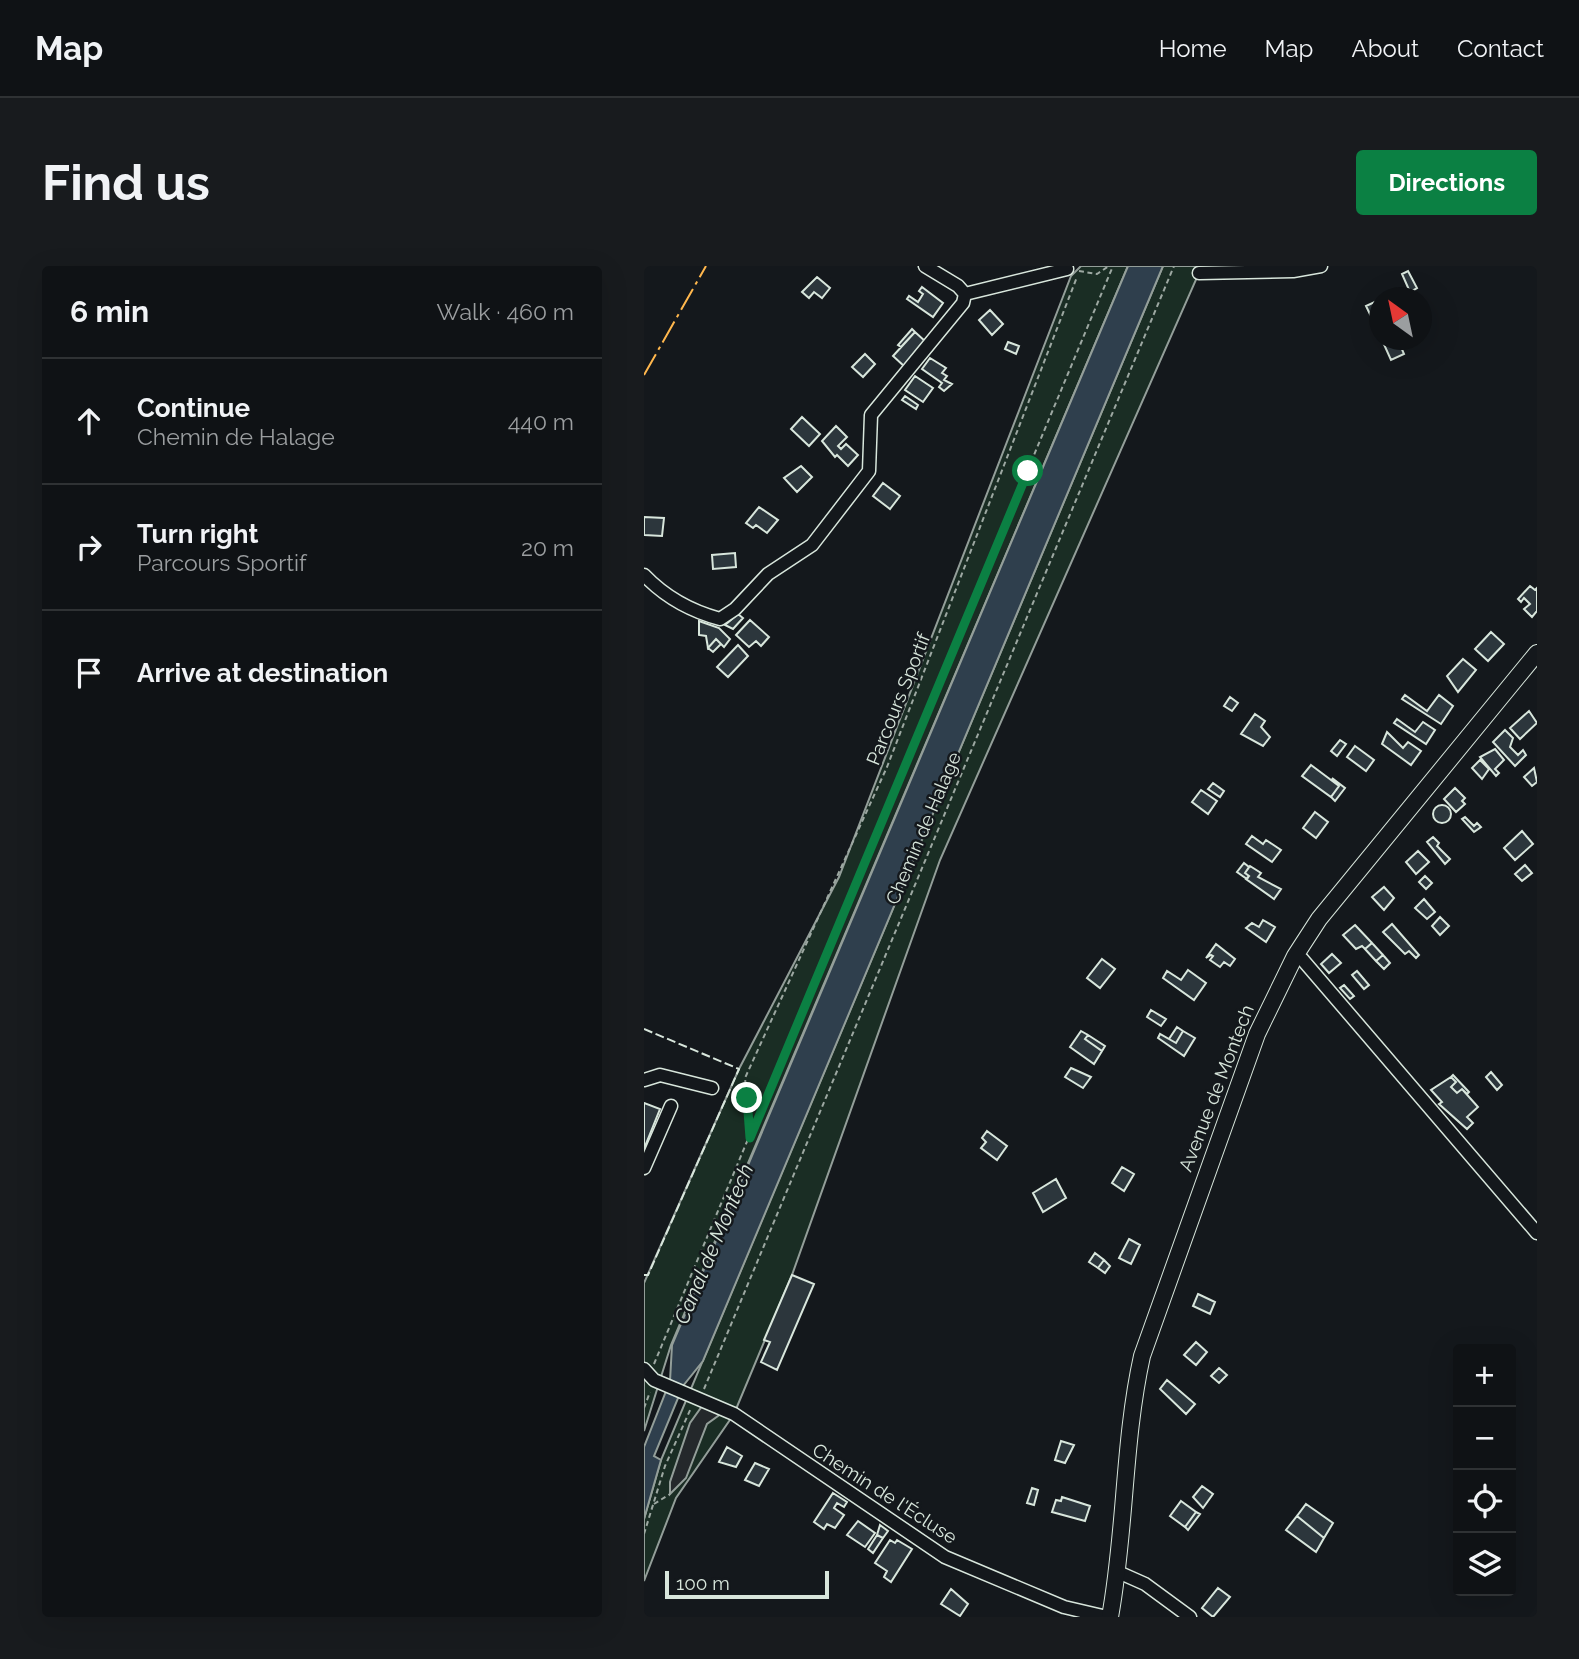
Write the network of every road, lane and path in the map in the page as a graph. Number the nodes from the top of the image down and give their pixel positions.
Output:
1 (925, 266) edge
2 (1081, 266) edge
3 (1111, 266) edge
4 (1174, 266) edge
5 (1321, 266) edge
6 (1068, 271) junction
7 (1199, 273) dead end
8 (965, 294) junction
9 (644, 575) edge
10 (1537, 653) edge
11 (1295, 956) junction
12 (644, 1080) edge
13 (712, 1088) dead end
14 (671, 1106) dead end
15 (750, 1138) junction
16 (644, 1168) edge
17 (1537, 1233) edge
18 (644, 1370) edge
19 (656, 1381) junction
20 (694, 1398) junction
21 (644, 1408) edge
22 (670, 1494) dead end
23 (653, 1505) junction
24 (644, 1534) edge
25 (1118, 1572) junction
26 (1109, 1617) edge
27 (1190, 1617) edge

1 - 8 street
2 - 6 path, Parcours Sportif
3 - 6 path
3 - 15 path, Chemin de Halage
4 - 20 path, Chemin de Halage
5 - 7 street
6 - 8 street
6 - 15 path, Parcours Sportif
8 - 9 street
10 - 11 main road, Avenue de Montech
11 - 17 street
11 - 25 main road, Avenue de Montech
12 - 13 street
14 - 16 street
15 - 18 path, Chemin de Halage
18 - 19 street
19 - 20 street, Chemin de l'Écluse
19 - 21 path
20 - 23 path, Chemin de Halage
20 - 26 street, Chemin de l'Écluse
22 - 23 path
23 - 24 path, Chemin de Halage
25 - 26 main road, Avenue de Montech
25 - 27 street

